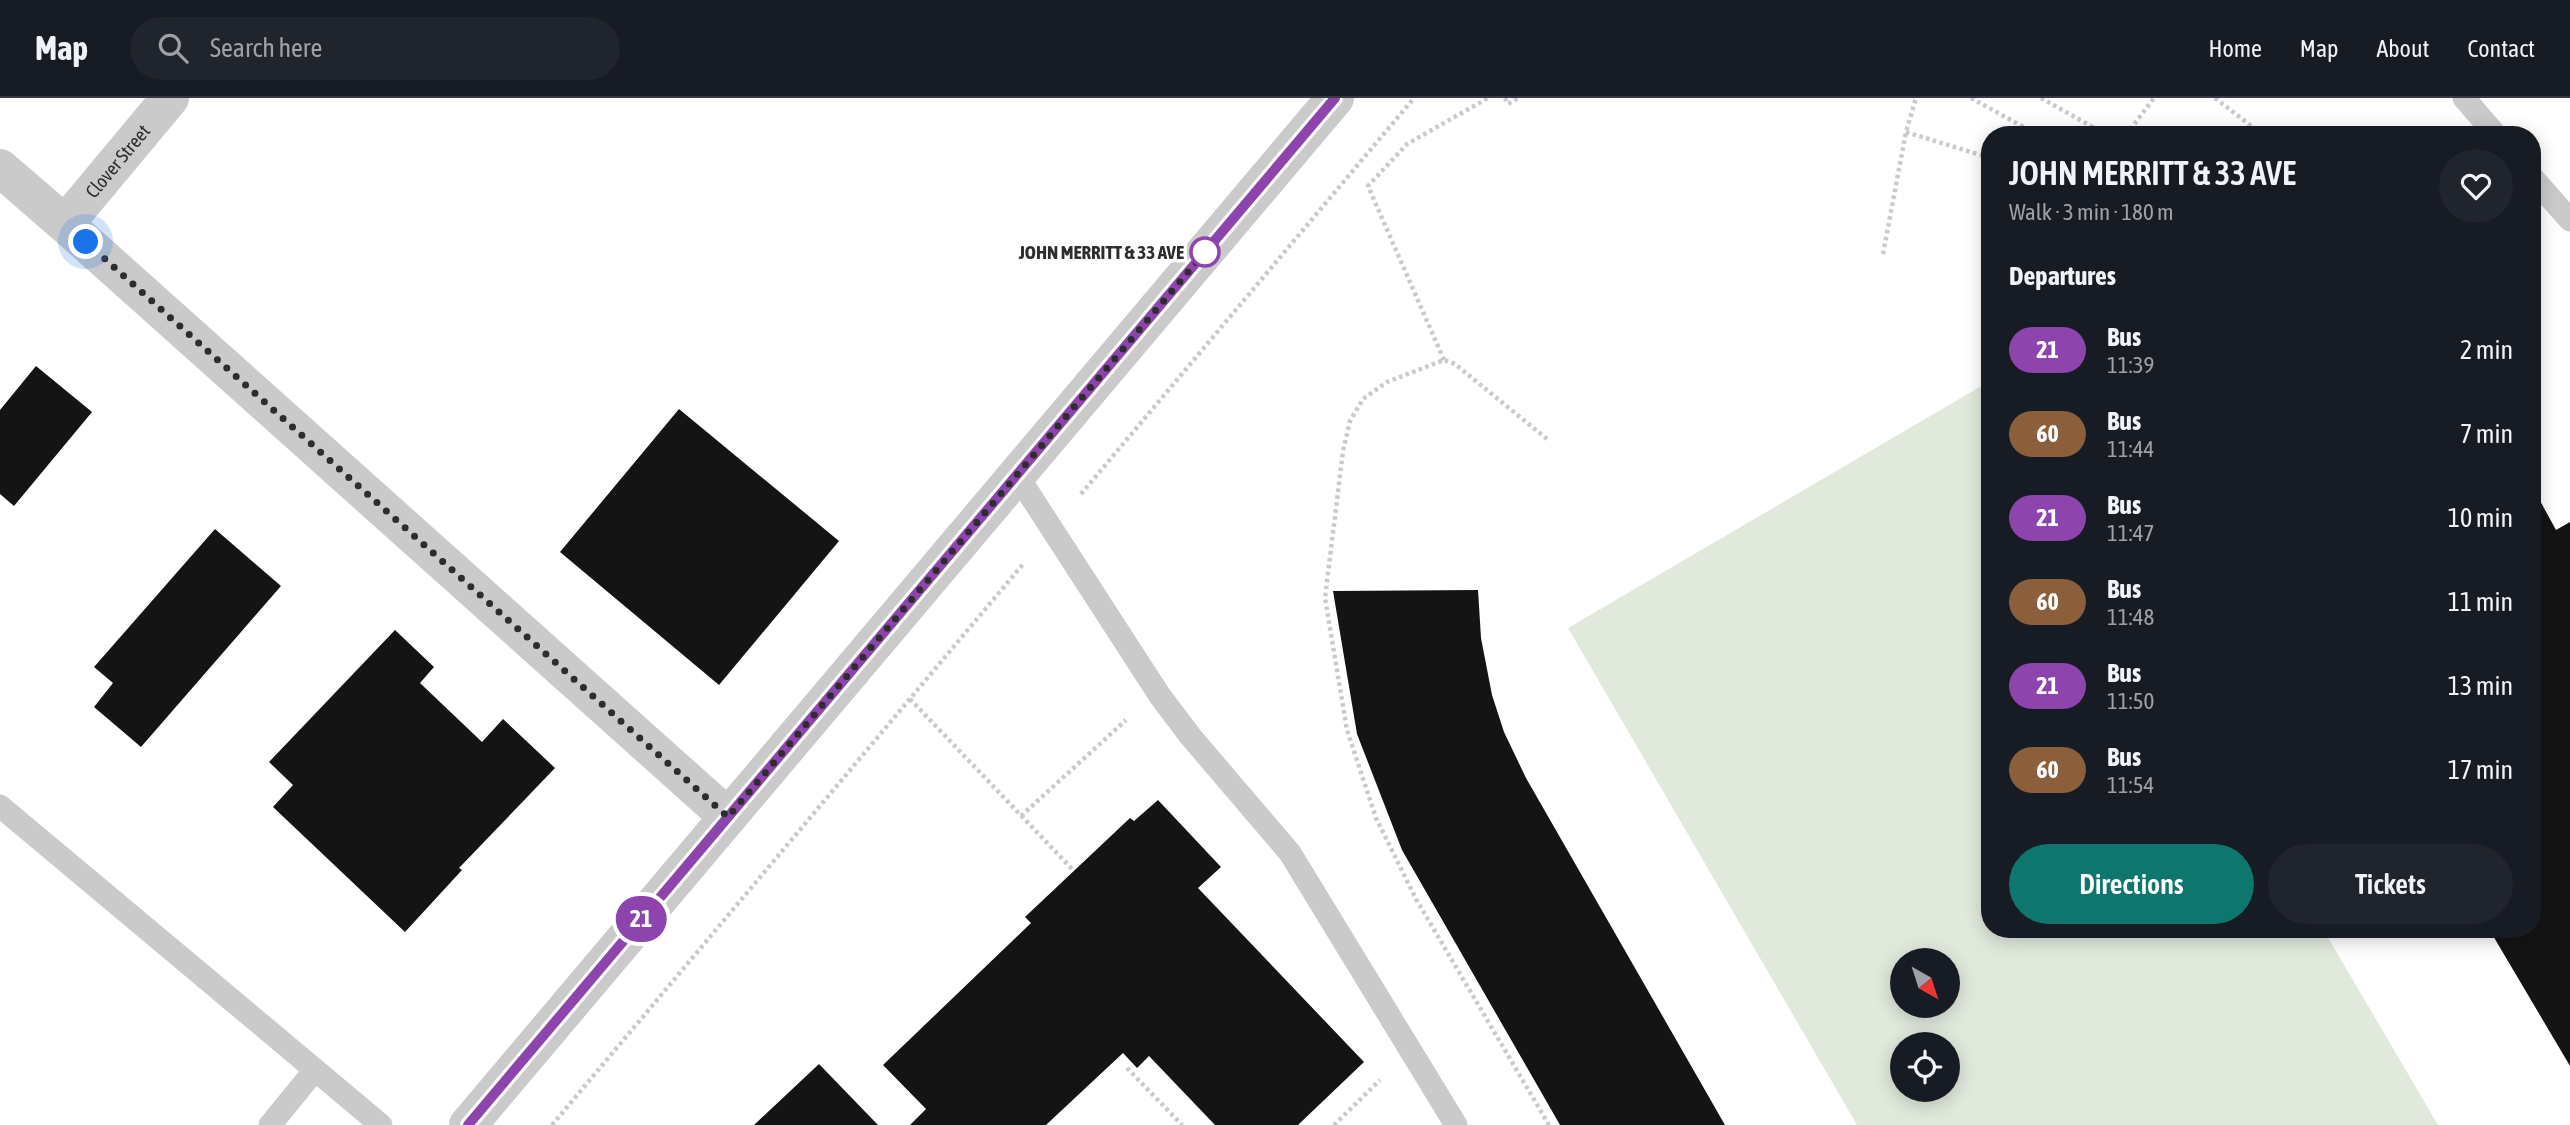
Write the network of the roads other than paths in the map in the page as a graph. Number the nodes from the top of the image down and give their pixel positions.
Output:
1 (170, 98) edge
2 (1335, 98) edge
3 (2464, 98) edge
4 (2488, 126) edge
5 (0, 169) edge
6 (2541, 187) edge
7 (2570, 220) edge
8 (65, 224) junction
9 (1017, 475) junction
10 (0, 806) edge
11 (728, 817) junction
12 (315, 1070) junction
13 (481, 1120) edge
14 (270, 1125) edge
15 (380, 1125) edge
16 (1456, 1125) edge

1 - 8 street, Clover Street
2 - 9 street
3 - 4 lane
5 - 8 street
6 - 7 lane
8 - 11 street
9 - 11 street
9 - 16 lane
10 - 12 lane
11 - 13 street
12 - 14 lane
12 - 15 lane

